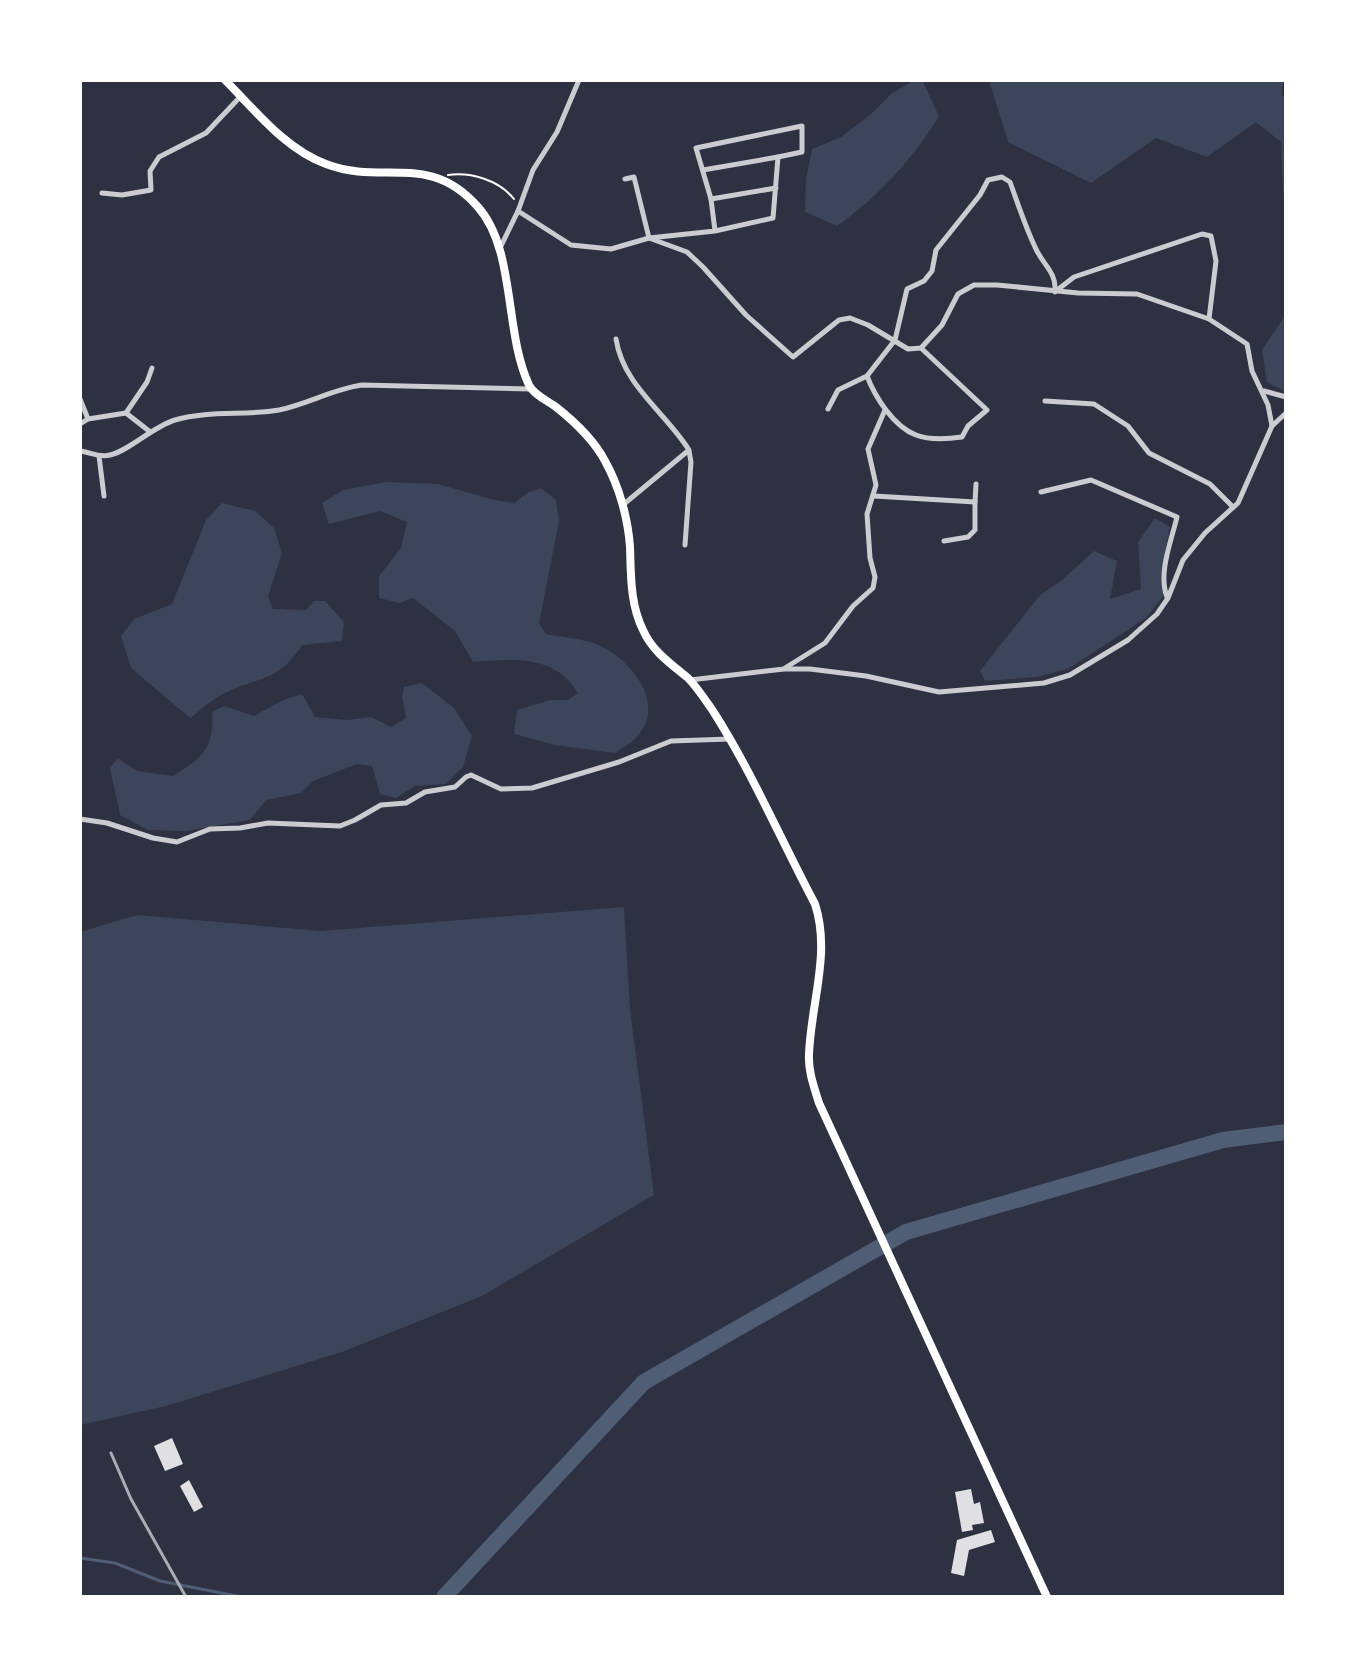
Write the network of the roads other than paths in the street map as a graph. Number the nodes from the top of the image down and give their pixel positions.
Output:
1 (225, 80) edge
2 (579, 80) edge
3 (241, 96) junction
4 (778, 157) junction
5 (703, 170) junction
6 (625, 179) dead end
7 (776, 188) junction
8 (102, 193) dead end
9 (711, 199) junction
10 (518, 211) junction
11 (715, 231) junction
12 (649, 238) junction
13 (499, 249) junction
14 (1055, 292) junction
15 (1209, 319) junction
16 (616, 339) dead end
17 (895, 340) junction
18 (921, 348) junction
19 (152, 368) dead end
20 (867, 376) junction
21 (531, 389) junction
22 (1263, 391) junction
23 (1286, 397) edge
24 (80, 399) edge
25 (1045, 401) dead end
26 (828, 409) dead end
27 (885, 410) junction
28 (126, 413) junction
29 (1286, 413) edge
30 (88, 419) junction
31 (80, 424) edge
32 (1272, 426) junction
33 (149, 431) junction
34 (689, 450) junction
35 (80, 451) edge
36 (99, 456) junction
37 (976, 484) dead end
38 (1041, 492) dead end
39 (104, 496) dead end
40 (874, 496) junction
41 (975, 502) junction
42 (623, 505) junction
43 (1233, 507) junction
44 (944, 541) dead end
45 (685, 545) dead end
46 (1168, 598) junction
47 (784, 669) junction
48 (690, 680) junction
49 (730, 739) junction
50 (80, 819) edge
51 (1047, 1597) edge

1 - 3 main road
2 - 10 street
3 - 8 street
3 - 13 main road
4 - 5 street
4 - 5 street
4 - 7 street
5 - 9 street
6 - 12 street
7 - 9 street
7 - 11 street
9 - 11 street
10 - 12 street
10 - 13 street
11 - 12 street
12 - 17 street
13 - 21 main road
14 - 15 street
14 - 15 street
14 - 17 street
14 - 18 street
15 - 22 street
16 - 34 street
17 - 18 street
17 - 20 street
18 - 27 street
19 - 28 street
20 - 26 street
20 - 27 street
21 - 33 street
21 - 42 main road
22 - 23 street
22 - 32 street
24 - 30 street
25 - 43 street
27 - 40 street
28 - 30 street
28 - 33 street
29 - 32 street
30 - 31 street
32 - 43 street
33 - 36 street
34 - 42 street
34 - 45 street
35 - 36 street
36 - 39 street
37 - 41 street
38 - 46 street
40 - 41 street
40 - 47 street
41 - 44 street
42 - 48 main road
43 - 46 street
46 - 47 street
47 - 48 street
48 - 49 main road
49 - 50 street
49 - 51 main road

